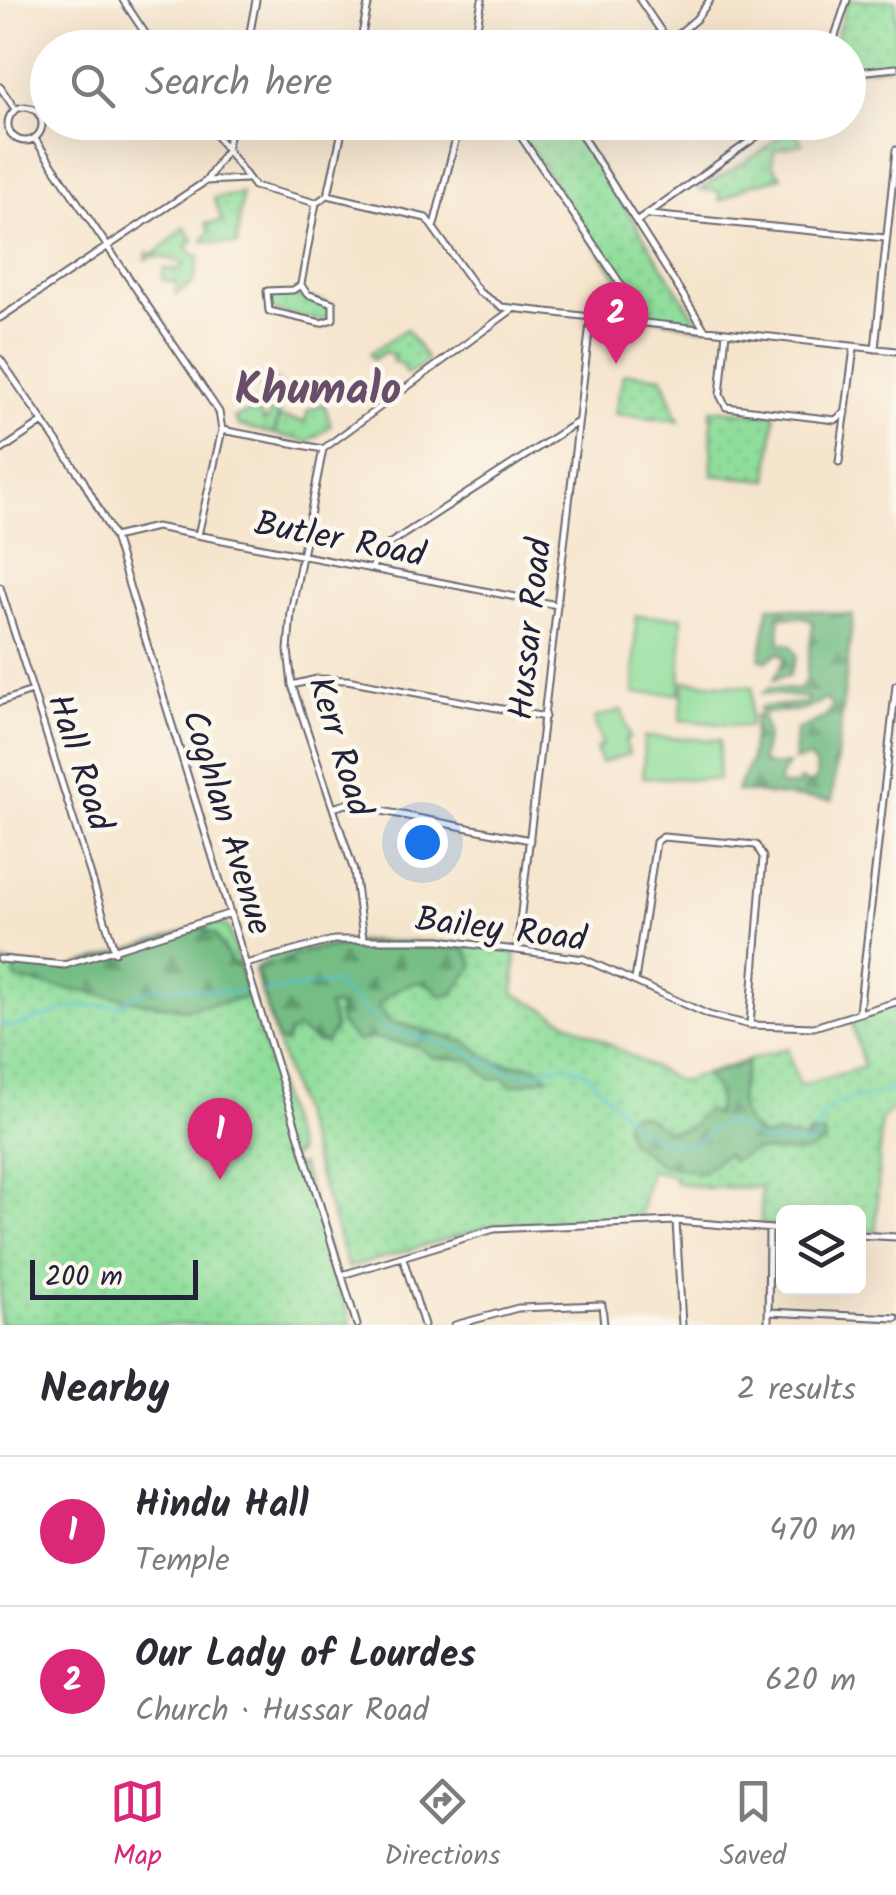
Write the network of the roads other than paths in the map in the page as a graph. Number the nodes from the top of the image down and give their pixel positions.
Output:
1 (123, 0) edge
2 (256, 0) edge
3 (369, 0) edge
4 (482, 0) edge
5 (640, 0) edge
6 (710, 0) edge
7 (847, 0) edge
8 (143, 30) edge
9 (251, 30) edge
10 (366, 30) edge
11 (476, 30) edge
12 (657, 30) edge
13 (681, 30) edge
14 (837, 30) edge
15 (896, 68) edge
16 (866, 71) edge
17 (0, 88) edge
18 (30, 107) edge
19 (14, 110) junction
20 (30, 140) edge
21 (36, 140) edge
22 (218, 140) edge
23 (228, 140) edge
24 (340, 140) edge
25 (456, 140) edge
26 (523, 140) edge
27 (585, 140) edge
28 (752, 140) edge
29 (896, 150) edge
30 (226, 152) junction
31 (247, 180) junction
32 (206, 181) junction
33 (328, 195) junction
34 (316, 203) junction
35 (650, 215) junction
36 (640, 220) junction
37 (434, 226) junction
38 (885, 238) junction
39 (108, 243) junction
40 (301, 285) junction
41 (513, 310) junction
42 (591, 315) junction
43 (0, 318) edge
44 (631, 320) junction
45 (705, 330) junction
46 (726, 332) junction
47 (854, 348) junction
48 (874, 349) junction
49 (896, 351) edge
50 (0, 359) edge
51 (846, 412) junction
52 (44, 422) junction
53 (576, 422) junction
54 (222, 430) junction
55 (324, 449) junction
56 (0, 451) edge
57 (839, 462) dead end
58 (198, 535) junction
59 (114, 536) junction
60 (302, 556) junction
61 (372, 569) junction
62 (0, 587) edge
63 (558, 605) junction
64 (292, 685) junction
65 (896, 685) edge
66 (32, 691) junction
67 (0, 702) edge
68 (545, 716) junction
69 (894, 723) edge
70 (333, 808) junction
71 (530, 840) junction
72 (230, 913) junction
73 (363, 938) junction
74 (517, 947) junction
75 (115, 952) junction
76 (0, 958) edge
77 (246, 964) junction
78 (634, 980) junction
79 (896, 1002) edge
80 (859, 1012) junction
81 (750, 1024) junction
82 (676, 1221) junction
83 (770, 1228) junction
84 (776, 1229) edge
85 (866, 1236) edge
86 (896, 1238) edge
87 (403, 1258) junction
88 (342, 1275) junction
89 (768, 1312) junction
90 (896, 1318) edge
91 (357, 1325) edge
92 (424, 1325) edge
93 (455, 1325) edge
94 (604, 1325) edge
95 (682, 1325) edge
96 (768, 1325) edge

1 - 8 street
2 - 9 street
3 - 10 street
4 - 11 street
5 - 12 street
6 - 13 street
7 - 14 street
15 - 16 street
17 - 19 street
18 - 19 street
19 - 20 street
21 - 39 street
22 - 30 street
23 - 30 street
24 - 33 street
25 - 37 street
26 - 44 street
27 - 36 street
28 - 35 street
29 - 38 street
30 - 31 street
30 - 32 street
31 - 32 street
31 - 34 street
32 - 39 street
33 - 34 street
33 - 37 street
34 - 40 street
35 - 36 street
35 - 38 street
36 - 45 street
37 - 41 street
38 - 48 street
39 - 43 street
39 - 54 street
40 - 40 street
41 - 42 street
41 - 55 street
42 - 44 street
42 - 53 street, Hussar Road
44 - 45 street
45 - 46 street
46 - 47 street
46 - 51 street
47 - 48 street
47 - 51 street
48 - 49 street
50 - 52 street, Coghlan Avenue
51 - 57 street
52 - 56 street
52 - 59 street, Coghlan Avenue
53 - 61 street
53 - 63 street, Hussar Road
54 - 55 street
54 - 58 street
55 - 60 street, Kerr Road
58 - 59 street, Butler Road
58 - 60 street, Butler Road
59 - 72 street, Coghlan Avenue
60 - 61 street, Butler Road
60 - 64 street, Kerr Road
61 - 63 street, Butler Road
62 - 66 street, Hall Road
63 - 68 street, Hussar Road
64 - 68 street
64 - 70 street, Kerr Road
65 - 69 street
66 - 67 street
66 - 75 street, Hall Road
68 - 71 street, Hussar Road
69 - 80 street
70 - 71 street
70 - 73 street, Kerr Road
71 - 74 street, Hussar Road
72 - 75 street
72 - 77 street, Coghlan Avenue
73 - 74 street, Bailey Road
73 - 77 street, Bailey Road
74 - 78 street, Bailey Road
75 - 76 street
77 - 88 street, Coghlan Avenue
78 - 81 street, Bailey Road
78 - 81 street
79 - 80 street, Bailey Road
80 - 81 street, Bailey Road
82 - 83 street
82 - 87 street
82 - 95 street
83 - 84 street
83 - 89 street
85 - 86 street
87 - 88 street
87 - 92 street
88 - 91 street, Coghlan Avenue
89 - 90 street
89 - 96 street
93 - 94 street

